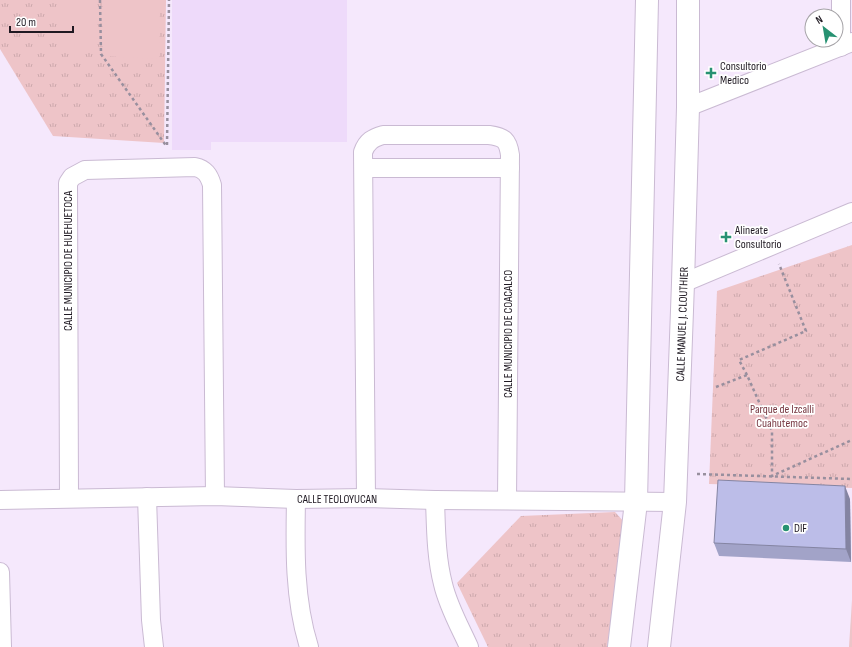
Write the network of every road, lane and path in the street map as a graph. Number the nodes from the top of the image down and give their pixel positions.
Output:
1 (100, 0) edge
2 (169, 0) edge
3 (647, 0) edge
4 (688, 0) edge
5 (841, 0) edge
6 (846, 45) edge
7 (688, 107) junction
8 (167, 147) junction
9 (166, 168) junction
10 (364, 168) junction
11 (510, 168) junction
12 (852, 212) edge
13 (773, 246) junction
14 (683, 283) junction
15 (746, 374) junction
16 (716, 387) dead end
17 (852, 440) edge
18 (676, 474) junction
19 (772, 476) junction
20 (852, 479) edge
21 (215, 496) junction
22 (147, 497) junction
23 (69, 498) junction
24 (366, 498) junction
25 (296, 499) junction
26 (0, 500) edge
27 (435, 500) junction
28 (507, 500) junction
29 (636, 502) junction
30 (675, 502) junction
31 (0, 572) edge
32 (2, 647) edge
33 (154, 647) edge
34 (309, 647) edge
35 (469, 647) edge
36 (619, 647) edge
37 (659, 647) edge

1 - 8 path
2 - 8 path
3 - 29 street
4 - 7 street, CALLE MANUEL J. CLOUTHIER
5 - 6 street
6 - 7 street
7 - 14 street, CALLE MANUEL J. CLOUTHIER
8 - 9 path
9 - 21 street, CALLE MUNICIPIO DE HUEHUETOCA
9 - 23 street, CALLE MUNICIPIO DE HUEHUETOCA
10 - 11 street
10 - 11 street, CALLE MUNICIPIO DE COACALCO
10 - 24 street, CALLE MUNICIPIO DE COACALCO
11 - 28 street, CALLE MUNICIPIO DE COACALCO
12 - 13 street
13 - 14 street
13 - 15 path
14 - 18 street, CALLE MANUEL J. CLOUTHIER
15 - 16 path
15 - 19 path
17 - 19 path
18 - 19 path
18 - 30 street, CALLE MANUEL J. CLOUTHIER
19 - 20 path
21 - 22 street, CALLE TEOLOYUCAN
21 - 25 street, CALLE TEOLOYUCAN
22 - 23 street, CALLE TEOLOYUCAN
22 - 33 street
23 - 26 street, CALLE TEOLOYUCAN
24 - 25 street, CALLE TEOLOYUCAN
24 - 27 street, CALLE TEOLOYUCAN
25 - 34 street
27 - 28 street, CALLE TEOLOYUCAN
27 - 35 street
28 - 29 street, CALLE TEOLOYUCAN
29 - 30 street, CALLE TEOLOYUCAN
29 - 36 street
30 - 37 street, CALLE MANUEL J. CLOUTHIER
31 - 32 street

